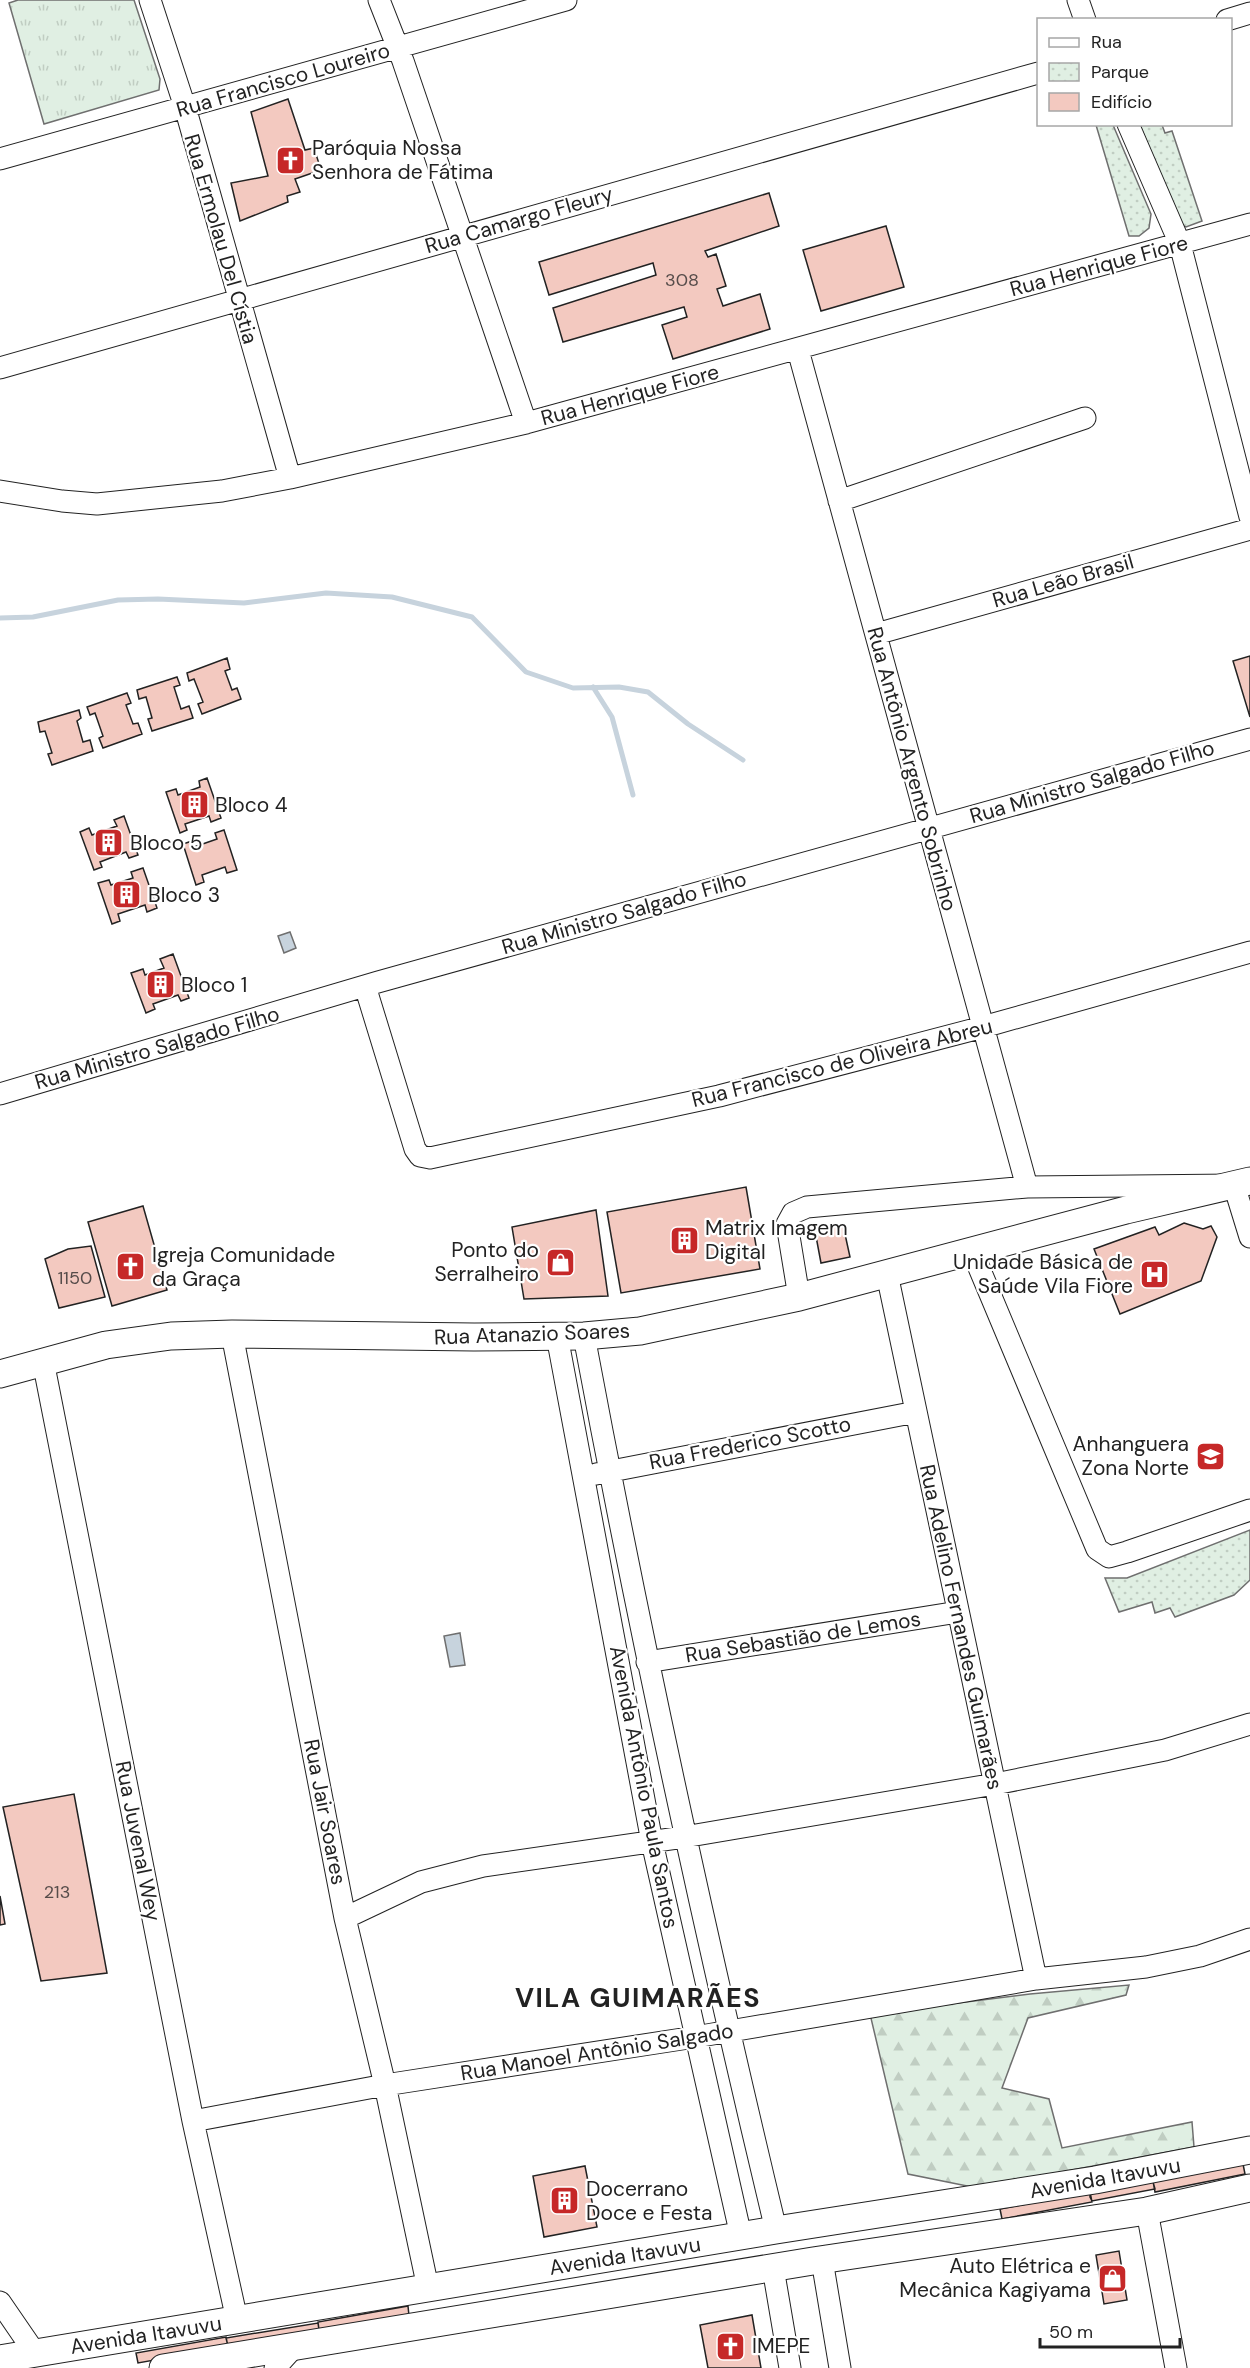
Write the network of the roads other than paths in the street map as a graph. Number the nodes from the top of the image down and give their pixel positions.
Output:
1 (150, 0) edge
2 (379, 0) edge
3 (566, 0) edge
4 (1078, 0) edge
5 (1250, 13) edge
6 (1084, 18) edge
7 (1232, 18) edge
8 (398, 47) junction
9 (1037, 73) edge
10 (185, 107) junction
11 (1129, 126) edge
12 (0, 159) edge
13 (1250, 224) edge
14 (462, 236) junction
15 (1180, 244) junction
16 (238, 300) junction
17 (798, 350) junction
18 (0, 368) edge
19 (1085, 418) dead end
20 (526, 423) junction
21 (290, 478) junction
22 (0, 491) edge
23 (840, 501) junction
24 (1250, 517) edge
25 (1250, 529) edge
26 (876, 634) junction
27 (1250, 739) edge
28 (929, 828) junction
29 (1250, 952) edge
30 (365, 986) junction
31 (983, 1027) junction
32 (0, 1094) edge
33 (1242, 1183) edge
34 (1027, 1187) junction
35 (1123, 1198) junction
36 (1250, 1237) edge
37 (972, 1251) junction
38 (887, 1274) junction
39 (799, 1297) junction
40 (232, 1334) junction
41 (557, 1336) junction
42 (584, 1336) junction
43 (43, 1361) junction
44 (0, 1374) edge
45 (916, 1412) junction
46 (610, 1471) junction
47 (584, 1477) junction
48 (1250, 1510) edge
49 (958, 1612) junction
50 (647, 1662) junction
51 (1250, 1724) edge
52 (995, 1784) junction
53 (684, 1837) junction
54 (652, 1842) junction
55 (345, 1918) junction
56 (1250, 1939) edge
57 (1036, 1979) junction
58 (728, 2031) junction
59 (695, 2037) junction
60 (385, 2085) junction
61 (193, 2121) junction
62 (1250, 2150) edge
63 (1250, 2188) edge
64 (1147, 2211) junction
65 (776, 2230) junction
66 (741, 2236) junction
67 (822, 2260) junction
68 (773, 2268) junction
69 (428, 2288) junction
70 (0, 2302) edge
71 (237, 2320) junction
72 (295, 2346) junction
73 (0, 2359) edge
74 (45, 2361) edge
75 (163, 2368) edge
76 (275, 2368) edge
77 (790, 2368) edge
78 (840, 2368) edge
79 (1176, 2368) edge

1 - 10 street, Rua Ermolau Del Cístia
2 - 8 street
3 - 8 street, Rua Francisco Loureiro
4 - 6 street
5 - 7 street
8 - 10 street, Rua Francisco Loureiro
8 - 14 street
9 - 14 street, Rua Camargo Fleury
10 - 12 street, Rua Francisco Loureiro
10 - 16 street, Rua Ermolau Del Cístia
11 - 15 street
13 - 15 street, Rua Henrique Fiore
14 - 16 street, Rua Camargo Fleury
14 - 20 street
15 - 17 street, Rua Henrique Fiore
15 - 24 street
16 - 18 street, Rua Camargo Fleury
16 - 21 street, Rua Ermolau Del Cístia
17 - 20 street, Rua Henrique Fiore
17 - 23 street, Rua Antônio Argento Sobrinho
19 - 23 street
20 - 21 street, Rua Henrique Fiore
21 - 22 street, Rua Henrique Fiore
23 - 26 street, Rua Antônio Argento Sobrinho
25 - 26 street, Rua Leão Brasil
26 - 28 street, Rua Antônio Argento Sobrinho
27 - 28 street, Rua Ministro Salgado Filho
28 - 30 street, Rua Ministro Salgado Filho
28 - 31 street, Rua Antônio Argento Sobrinho
29 - 31 street, Rua Francisco de Oliveira Abreu
30 - 31 street, Rua Francisco de Oliveira Abreu
30 - 32 street, Rua Ministro Salgado Filho
31 - 34 street, Rua Antônio Argento Sobrinho
33 - 35 main road, Rua Atanazio Soares
33 - 36 street
34 - 35 street
34 - 39 street
35 - 37 main road, Rua Atanazio Soares
37 - 38 main road, Rua Atanazio Soares
37 - 48 street
38 - 39 main road, Rua Atanazio Soares
38 - 45 street, Rua Adelino Fernandes Guimarães
39 - 42 main road, Rua Atanazio Soares
40 - 41 main road, Rua Atanazio Soares
40 - 43 main road, Rua Atanazio Soares
40 - 55 street, Rua Jair Soares
41 - 42 main road, Rua Atanazio Soares
41 - 47 street, Avenida Antônio Paula Santos
42 - 46 street, Avenida Antônio Paula Santos
43 - 44 main road, Rua Atanazio Soares
43 - 61 street, Rua Juvenal Wey
45 - 46 street, Rua Frederico Scotto
45 - 49 street, Rua Adelino Fernandes Guimarães
46 - 47 street, Rua Frederico Scotto
46 - 50 street, Avenida Antônio Paula Santos
47 - 54 street, Avenida Antônio Paula Santos
49 - 50 street, Rua Sebastião de Lemos
49 - 52 street, Rua Adelino Fernandes Guimarães
50 - 53 street, Avenida Antônio Paula Santos
51 - 52 street
52 - 53 street
52 - 57 street, Rua Adelino Fernandes Guimarães
53 - 54 street
53 - 58 street, Avenida Antônio Paula Santos
54 - 55 street
54 - 59 street, Avenida Antônio Paula Santos
55 - 60 street, Rua Jair Soares
56 - 57 street, Rua Manoel Antônio Salgado
57 - 58 street, Rua Manoel Antônio Salgado
58 - 59 street, Rua Manoel Antônio Salgado
58 - 65 street, Avenida Antônio Paula Santos
59 - 60 street, Rua Manoel Antônio Salgado
59 - 66 street, Avenida Antônio Paula Santos
60 - 61 street, Rua Manoel Antônio Salgado
60 - 69 street, Rua Jair Soares
61 - 71 street, Rua Juvenal Wey
62 - 65 main road, Avenida Itavuvu
63 - 64 main road, Avenida Itavuvu
64 - 67 main road, Avenida Itavuvu
64 - 79 street
65 - 66 main road, Avenida Itavuvu
66 - 69 main road, Avenida Itavuvu
67 - 68 main road, Avenida Itavuvu
67 - 78 street
68 - 72 main road, Avenida Itavuvu
68 - 77 street
69 - 71 main road, Avenida Itavuvu
70 - 74 street
71 - 74 main road, Avenida Itavuvu
72 - 75 main road, Avenida Itavuvu
72 - 76 street
73 - 74 main road, Avenida Itavuvu

